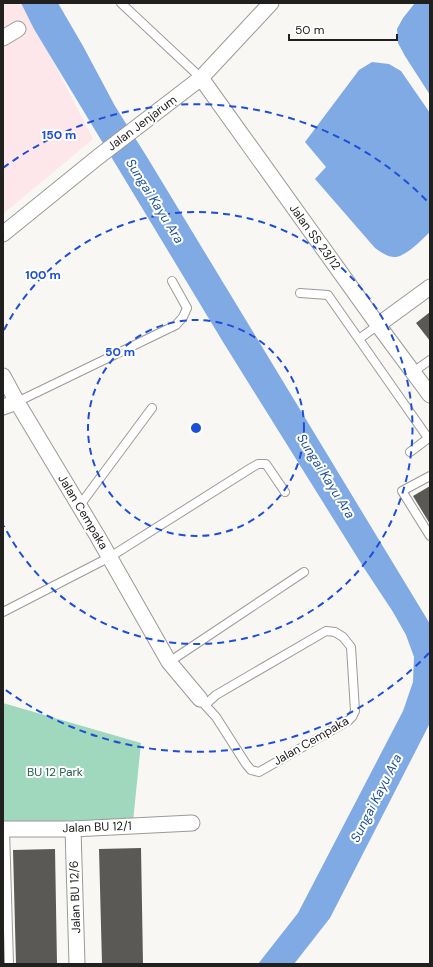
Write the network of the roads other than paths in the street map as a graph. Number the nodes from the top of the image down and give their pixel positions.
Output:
1 (121, 3) edge
2 (271, 3) edge
3 (18, 29) dead end
4 (3, 38) edge
5 (201, 78) junction
6 (3, 234) edge
7 (172, 282) dead end
8 (430, 287) edge
9 (300, 293) dead end
10 (378, 325) junction
11 (359, 339) junction
12 (430, 360) edge
13 (413, 372) junction
14 (3, 376) edge
15 (430, 394) edge
16 (17, 402) junction
17 (3, 407) edge
18 (152, 408) dead end
19 (429, 437) edge
20 (410, 452) dead end
21 (430, 476) edge
22 (285, 492) dead end
23 (80, 506) junction
24 (430, 536) edge
25 (110, 557) junction
26 (304, 572) dead end
27 (3, 612) edge
28 (169, 662) junction
29 (203, 702) junction
30 (192, 823) dead end
31 (4, 829) edge
32 (73, 829) junction
33 (9, 964) edge
34 (77, 964) edge

1 - 5 lane
2 - 5 street, Jalan Jenjarum
3 - 4 street
5 - 6 street, Jalan Jenjarum
5 - 10 street, Jalan SS 23/12
7 - 16 lane
8 - 10 street
9 - 11 lane
10 - 11 lane
10 - 13 street, Jalan SS 23/12
11 - 19 lane
12 - 13 lane
13 - 15 street, Jalan SS 23/12
14 - 16 street, Jalan Cempaka
16 - 17 street
16 - 23 street, Jalan Cempaka
18 - 23 lane
19 - 20 lane
21 - 24 lane
22 - 25 lane
23 - 25 street, Jalan Cempaka
25 - 27 lane
25 - 28 street, Jalan Cempaka
26 - 28 lane
28 - 29 street, Jalan Cempaka
29 - 29 lane, Jalan Cempaka
30 - 32 street, Jalan BU 12/1
31 - 32 street, Jalan BU 12/1
31 - 33 lane
32 - 34 street, Jalan BU 12/6

